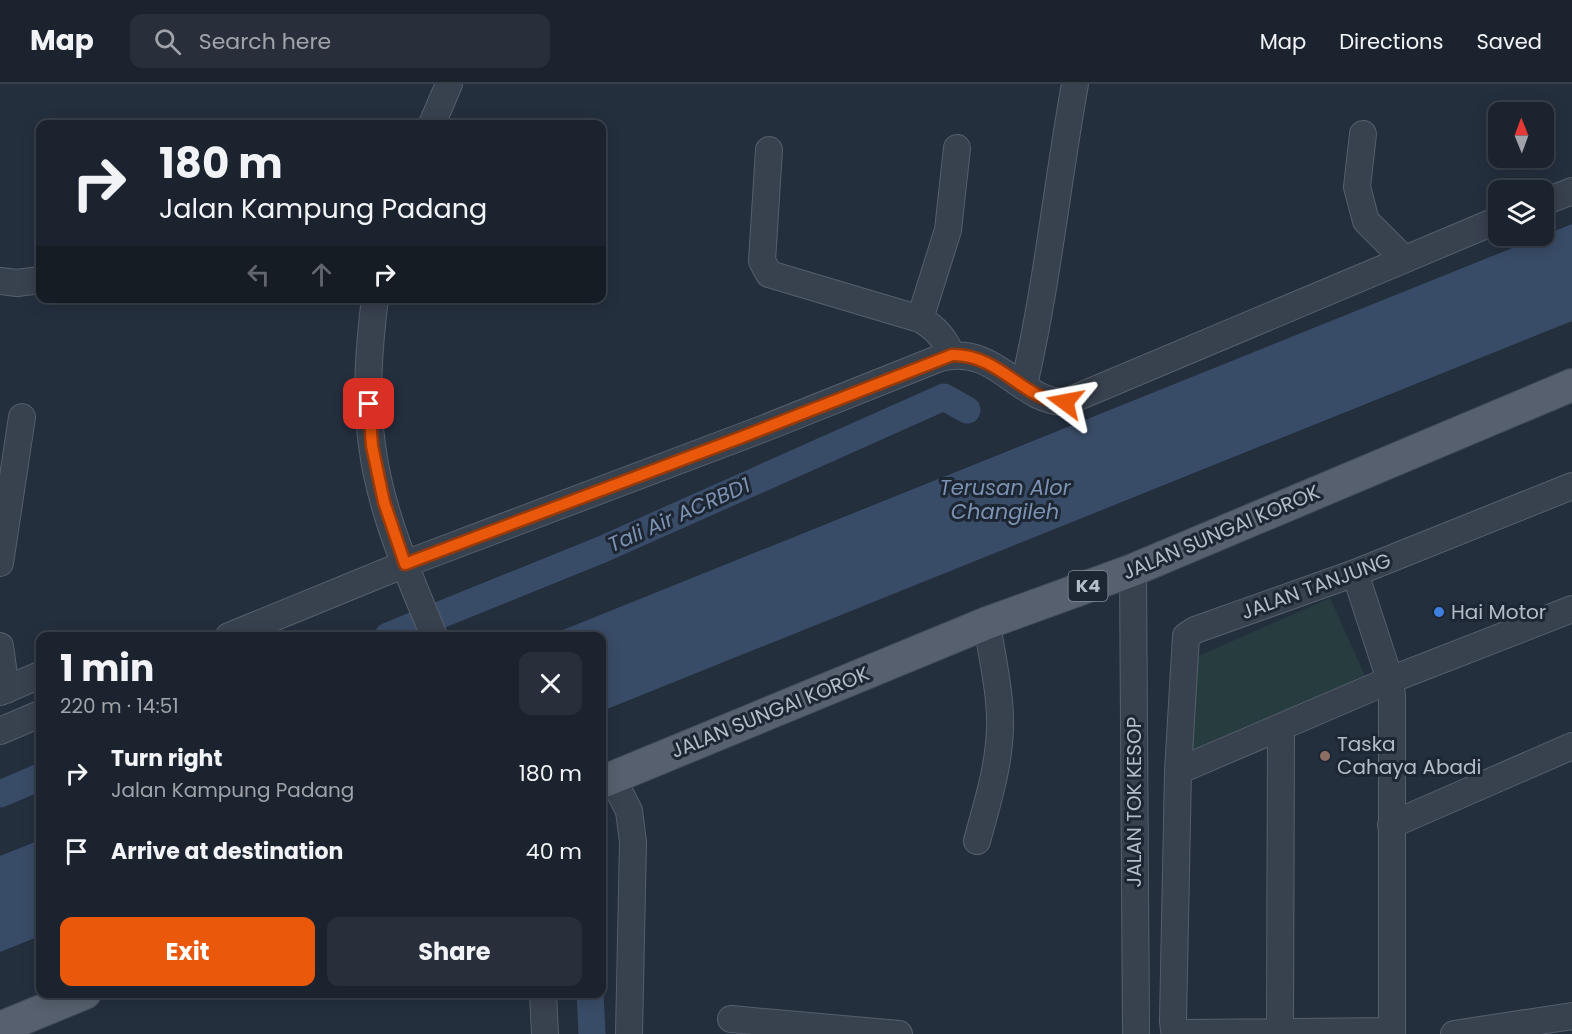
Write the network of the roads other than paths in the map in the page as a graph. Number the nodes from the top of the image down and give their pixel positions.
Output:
1 (449, 84) edge
2 (1075, 84) edge
3 (434, 120) edge
4 (1363, 134) dead end
5 (957, 148) dead end
6 (769, 150) dead end
7 (1572, 191) edge
8 (1554, 198) edge
9 (1488, 224) edge
10 (1404, 259) junction
11 (0, 281) edge
12 (36, 281) edge
13 (374, 303) edge
14 (920, 319) junction
15 (952, 355) junction
16 (1024, 385) junction
17 (1572, 385) edge
18 (22, 417) dead end
19 (1572, 486) edge
20 (0, 563) edge
21 (1133, 570) junction
22 (1355, 573) junction
23 (410, 576) junction
24 (1572, 609) edge
25 (987, 623) junction
26 (241, 632) edge
27 (432, 632) edge
28 (0, 646) edge
29 (36, 677) edge
30 (1390, 680) junction
31 (3, 691) edge
32 (36, 716) edge
33 (1281, 727) junction
34 (0, 732) edge
35 (1572, 746) edge
36 (1178, 771) junction
37 (607, 779) edge
38 (1391, 825) junction
39 (977, 841) dead end
40 (73, 998) edge
41 (543, 998) edge
42 (1572, 1016) edge
43 (731, 1019) dead end
44 (0, 1028) edge
45 (1280, 1032) junction
46 (1391, 1032) edge
47 (545, 1034) edge
48 (629, 1034) edge
49 (899, 1034) edge
50 (1136, 1034) edge
51 (1454, 1034) edge

1 - 3 street
2 - 16 street
4 - 10 street
5 - 14 street
6 - 14 street
7 - 8 street
9 - 10 street
10 - 16 street
11 - 12 street
13 - 23 street
14 - 15 street
15 - 16 street
15 - 23 street
17 - 21 main road, JALAN SUNGAI KOROK / K4
18 - 20 street
19 - 22 street, JALAN TANJUNG
21 - 25 main road, JALAN SUNGAI KOROK / K4
21 - 50 street, JALAN TOK KESOP
22 - 30 street
22 - 36 street, JALAN TANJUNG
23 - 26 street
23 - 27 street
24 - 30 street
25 - 37 main road, JALAN SUNGAI KOROK / K4
25 - 39 street
28 - 31 street
29 - 31 street
30 - 33 street
30 - 38 street
32 - 34 street
33 - 36 street
33 - 45 street
35 - 38 street
36 - 45 street
37 - 48 street
38 - 46 street
40 - 44 main road
41 - 47 street
42 - 51 street
43 - 49 street
45 - 46 street

